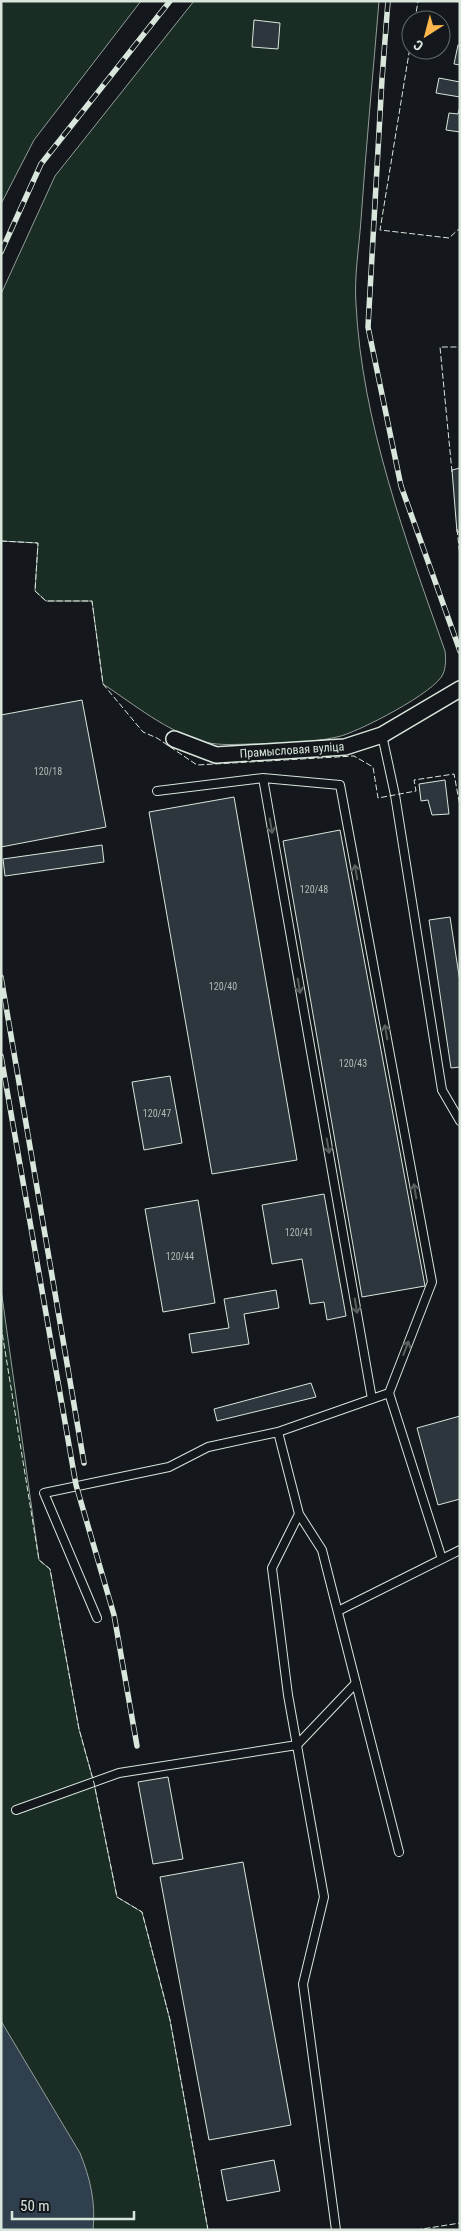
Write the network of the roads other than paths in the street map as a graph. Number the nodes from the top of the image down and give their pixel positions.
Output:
1 (460, 689) edge
2 (382, 735) junction
3 (174, 739) dead end
4 (263, 778) junction
5 (158, 790) dead end
6 (460, 1121) edge
7 (389, 1393) junction
8 (372, 1399) junction
9 (278, 1432) junction
10 (299, 1514) junction
11 (460, 1550) edge
12 (442, 1558) junction
13 (338, 1611) junction
14 (97, 1618) dead end
15 (356, 1682) junction
16 (297, 1745) junction
17 (16, 1810) dead end
18 (399, 1852) dead end
19 (336, 2230) edge

1 - 2 street, Прамысловая вуліца
2 - 3 street, Прамысловая вуліца
2 - 6 lane
4 - 5 lane
7 -> 4 lane
4 -> 8 lane
7 - 8 lane
7 - 12 lane
8 - 9 lane
9 - 10 lane
9 - 14 lane
10 - 13 lane
10 - 16 lane
11 - 12 lane
12 - 13 lane
13 - 15 lane
15 - 16 lane
15 - 18 lane
16 - 17 lane
16 - 19 lane

